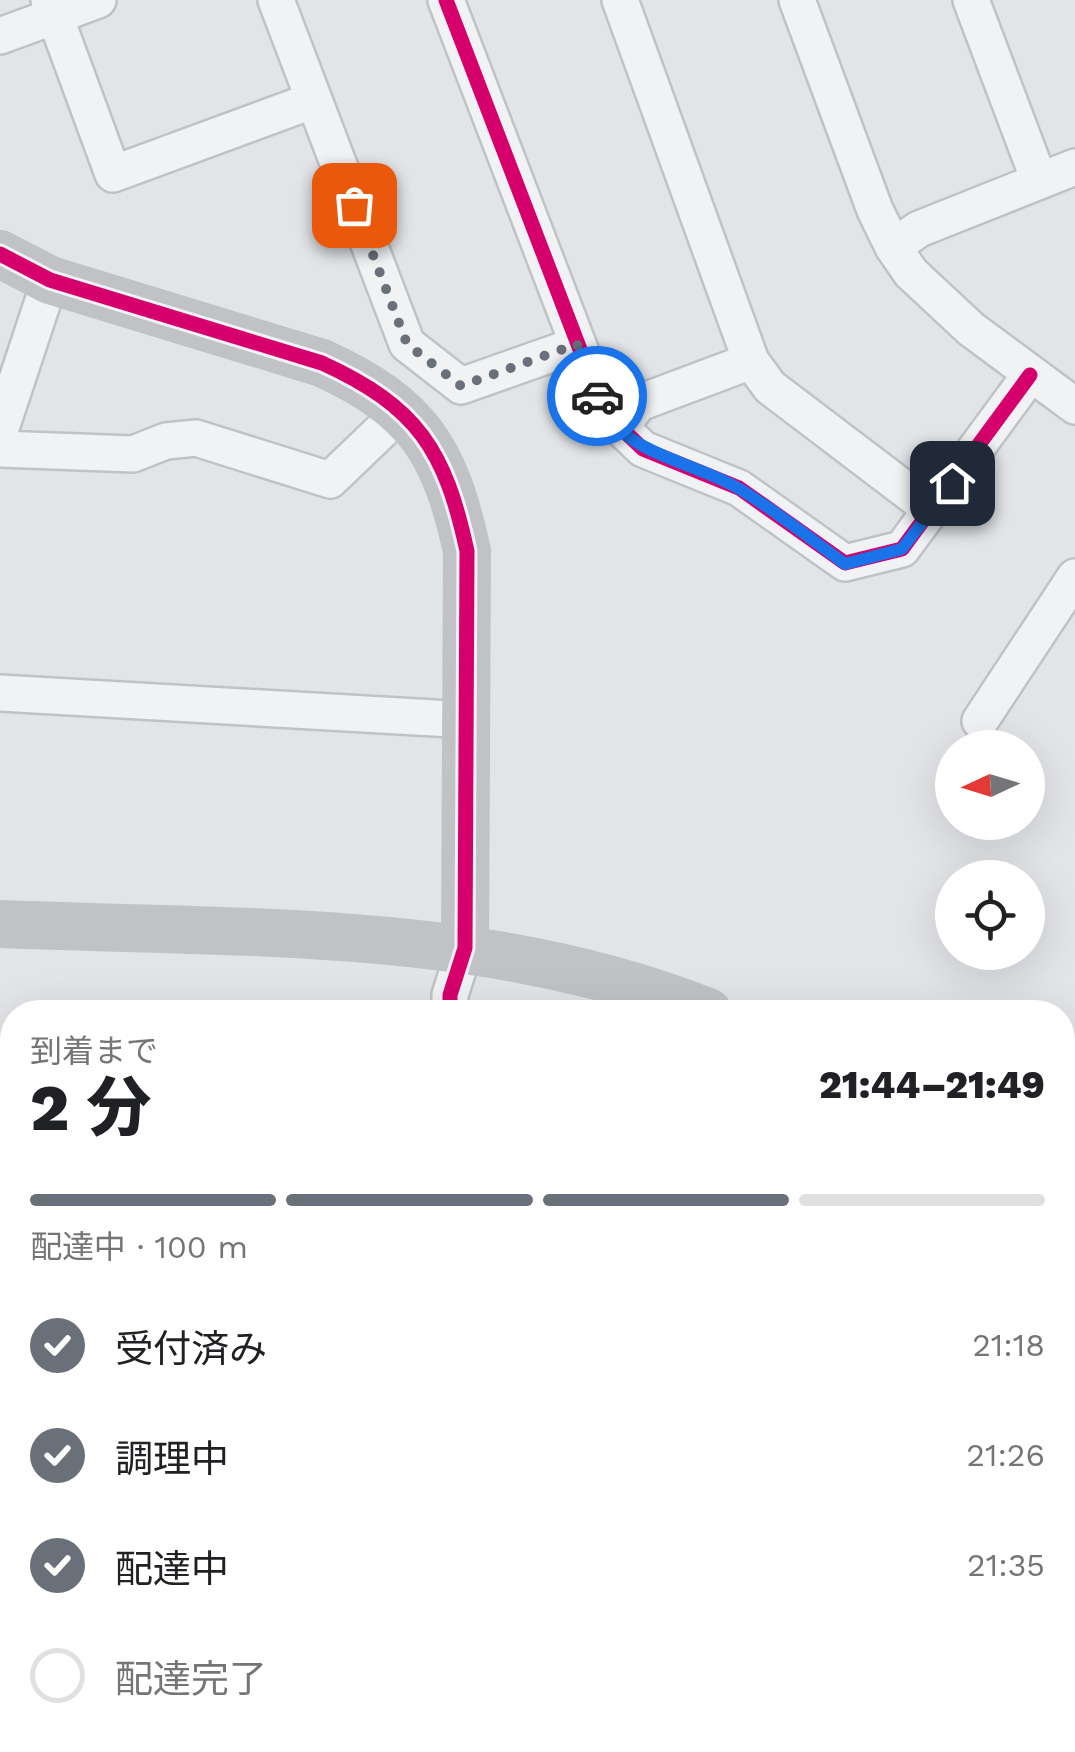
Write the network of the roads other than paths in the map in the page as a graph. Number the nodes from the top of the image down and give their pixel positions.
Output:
1 (98, 0) edge
2 (276, 0) edge
3 (446, 0) edge
4 (620, 0) edge
5 (797, 0) edge
6 (970, 0) edge
7 (52, 8) edge
8 (0, 36) edge
9 (314, 100) junction
10 (1075, 167) edge
11 (1039, 180) junction
12 (893, 247) junction
13 (0, 254) edge
14 (50, 280) junction
15 (577, 344) junction
16 (751, 361) junction
17 (1030, 375) junction
18 (1075, 406) edge
19 (402, 411) junction
20 (620, 427) junction
21 (0, 431) edge
22 (0, 450) edge
23 (932, 510) junction
24 (1075, 577) edge
25 (0, 693) edge
26 (468, 720) junction
27 (980, 721) dead end
28 (0, 924) edge
29 (465, 948) junction
30 (450, 1000) edge
31 (673, 1000) edge

1 - 7 street
2 - 9 street
3 - 15 street
4 - 16 street
5 - 12 street
6 - 11 street
7 - 8 street
7 - 9 street
9 - 15 street
10 - 11 street
11 - 12 street
12 - 17 street
13 - 14 street
14 - 19 street
14 - 21 street
15 - 20 street
16 - 20 street
16 - 23 street
17 - 18 street
17 - 23 street
19 - 22 street
19 - 26 street
20 - 23 street
24 - 27 street
25 - 26 street
26 - 29 street
28 - 29 street
29 - 30 street
29 - 31 street

